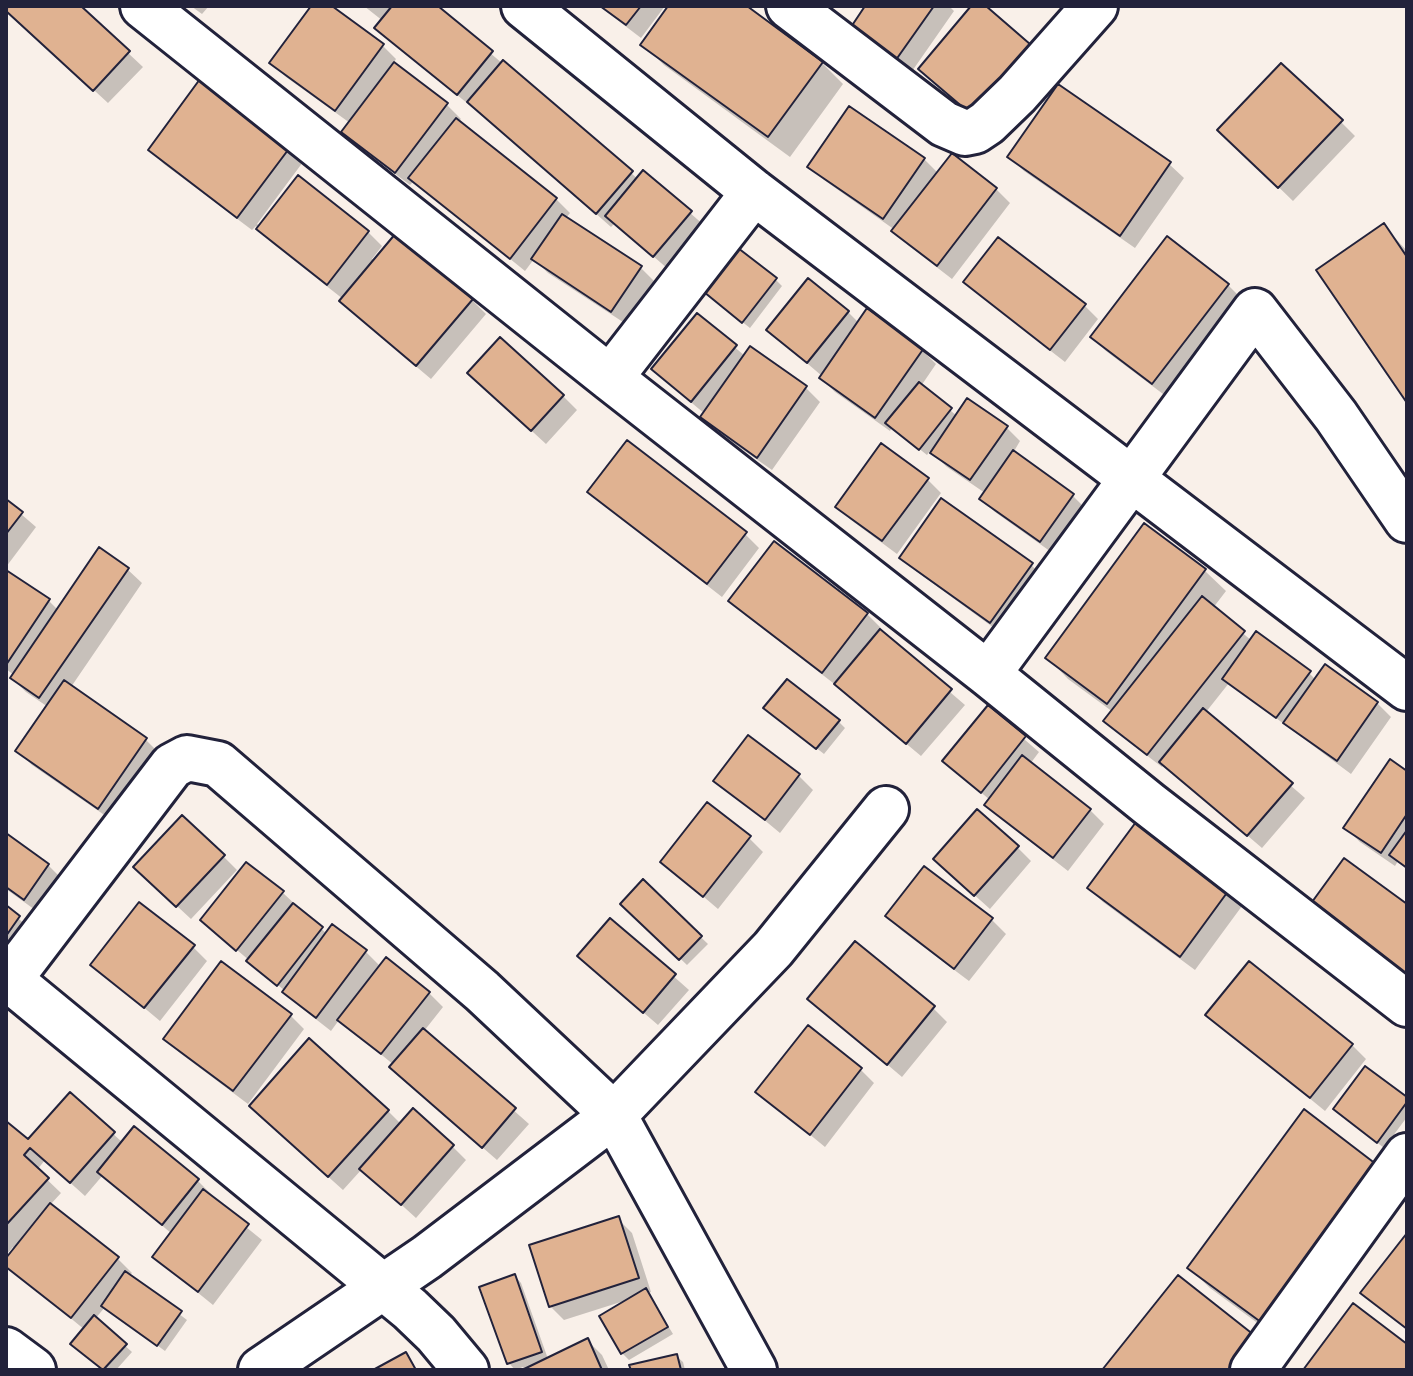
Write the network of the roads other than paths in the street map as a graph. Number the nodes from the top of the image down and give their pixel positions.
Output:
1 (143, 6) edge
2 (524, 6) edge
3 (789, 6) edge
4 (1095, 6) edge
5 (754, 192) junction
6 (610, 378) junction
7 (1130, 478) junction
8 (1407, 520) edge
9 (988, 674) junction
10 (1407, 688) edge
11 (886, 809) dead end
12 (8, 982) edge
13 (1407, 1004) edge
14 (614, 1115) junction
15 (1407, 1156) edge
16 (382, 1287) junction
17 (6, 1350) edge
18 (33, 1370) edge
19 (261, 1370) edge
20 (466, 1370) edge
21 (754, 1370) edge
22 (1253, 1370) edge

1 - 6 street
2 - 5 street
3 - 4 street
5 - 6 street
5 - 7 street
6 - 9 street
7 - 8 street
7 - 9 street
7 - 10 street
9 - 13 street
11 - 14 street
12 - 14 street
12 - 16 street
14 - 16 street
14 - 21 street
15 - 22 street
16 - 19 street
16 - 20 street
17 - 18 street

